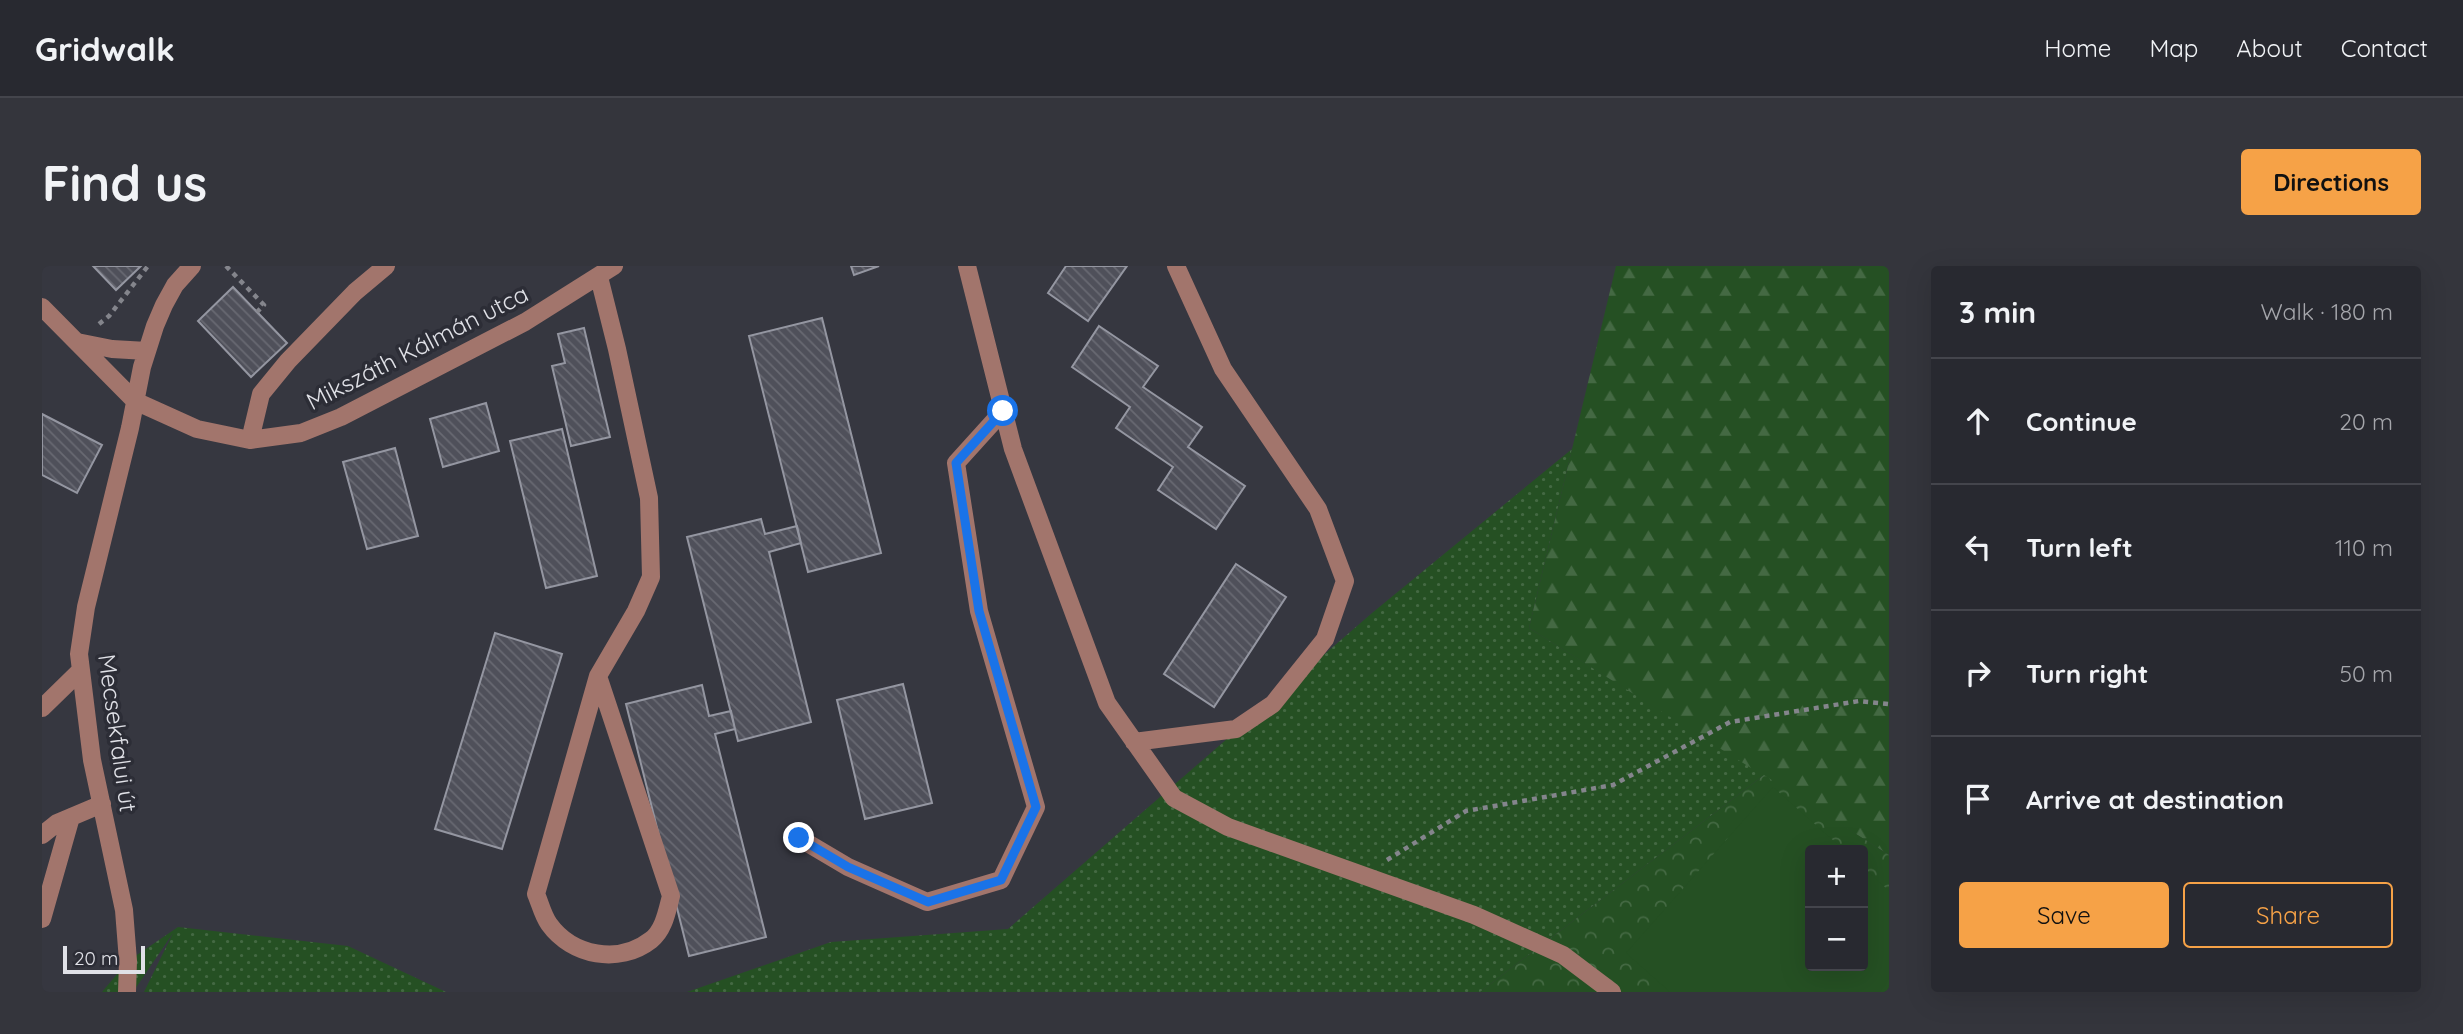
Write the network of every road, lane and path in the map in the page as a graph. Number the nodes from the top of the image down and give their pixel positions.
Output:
1 (148, 266) edge
2 (192, 266) edge
3 (226, 266) edge
4 (386, 266) edge
5 (614, 266) edge
6 (967, 266) edge
7 (1176, 266) edge
8 (599, 278) junction
9 (42, 307) edge
10 (257, 312) dead end
11 (90, 324) dead end
12 (77, 342) junction
13 (147, 351) junction
14 (135, 401) junction
15 (1003, 411) junction
16 (250, 440) junction
17 (81, 670) junction
18 (598, 676) junction
19 (1889, 704) edge
20 (42, 708) edge
21 (1135, 742) junction
22 (102, 804) junction
23 (71, 817) junction
24 (42, 835) edge
25 (799, 838) dead end
26 (1362, 875) junction
27 (42, 919) edge
28 (127, 992) edge
29 (1612, 992) edge

1 - 11 path
2 - 13 street
3 - 10 path
4 - 16 street
5 - 8 street, Mikszáth Kálmán utca
6 - 15 street
7 - 21 street
8 - 16 street, Mikszáth Kálmán utca
8 - 18 street
9 - 12 street
12 - 13 street
12 - 14 street
13 - 14 street
14 - 16 street, Mikszáth Kálmán utca
14 - 17 street, Mecsekfalui út
15 - 21 street
15 - 25 street
17 - 20 street
17 - 22 street, Mecsekfalui út
18 - 18 street
19 - 26 path
21 - 26 street
22 - 23 street
22 - 28 street, Mecsekfalui út
23 - 24 street
23 - 27 street
26 - 29 street

